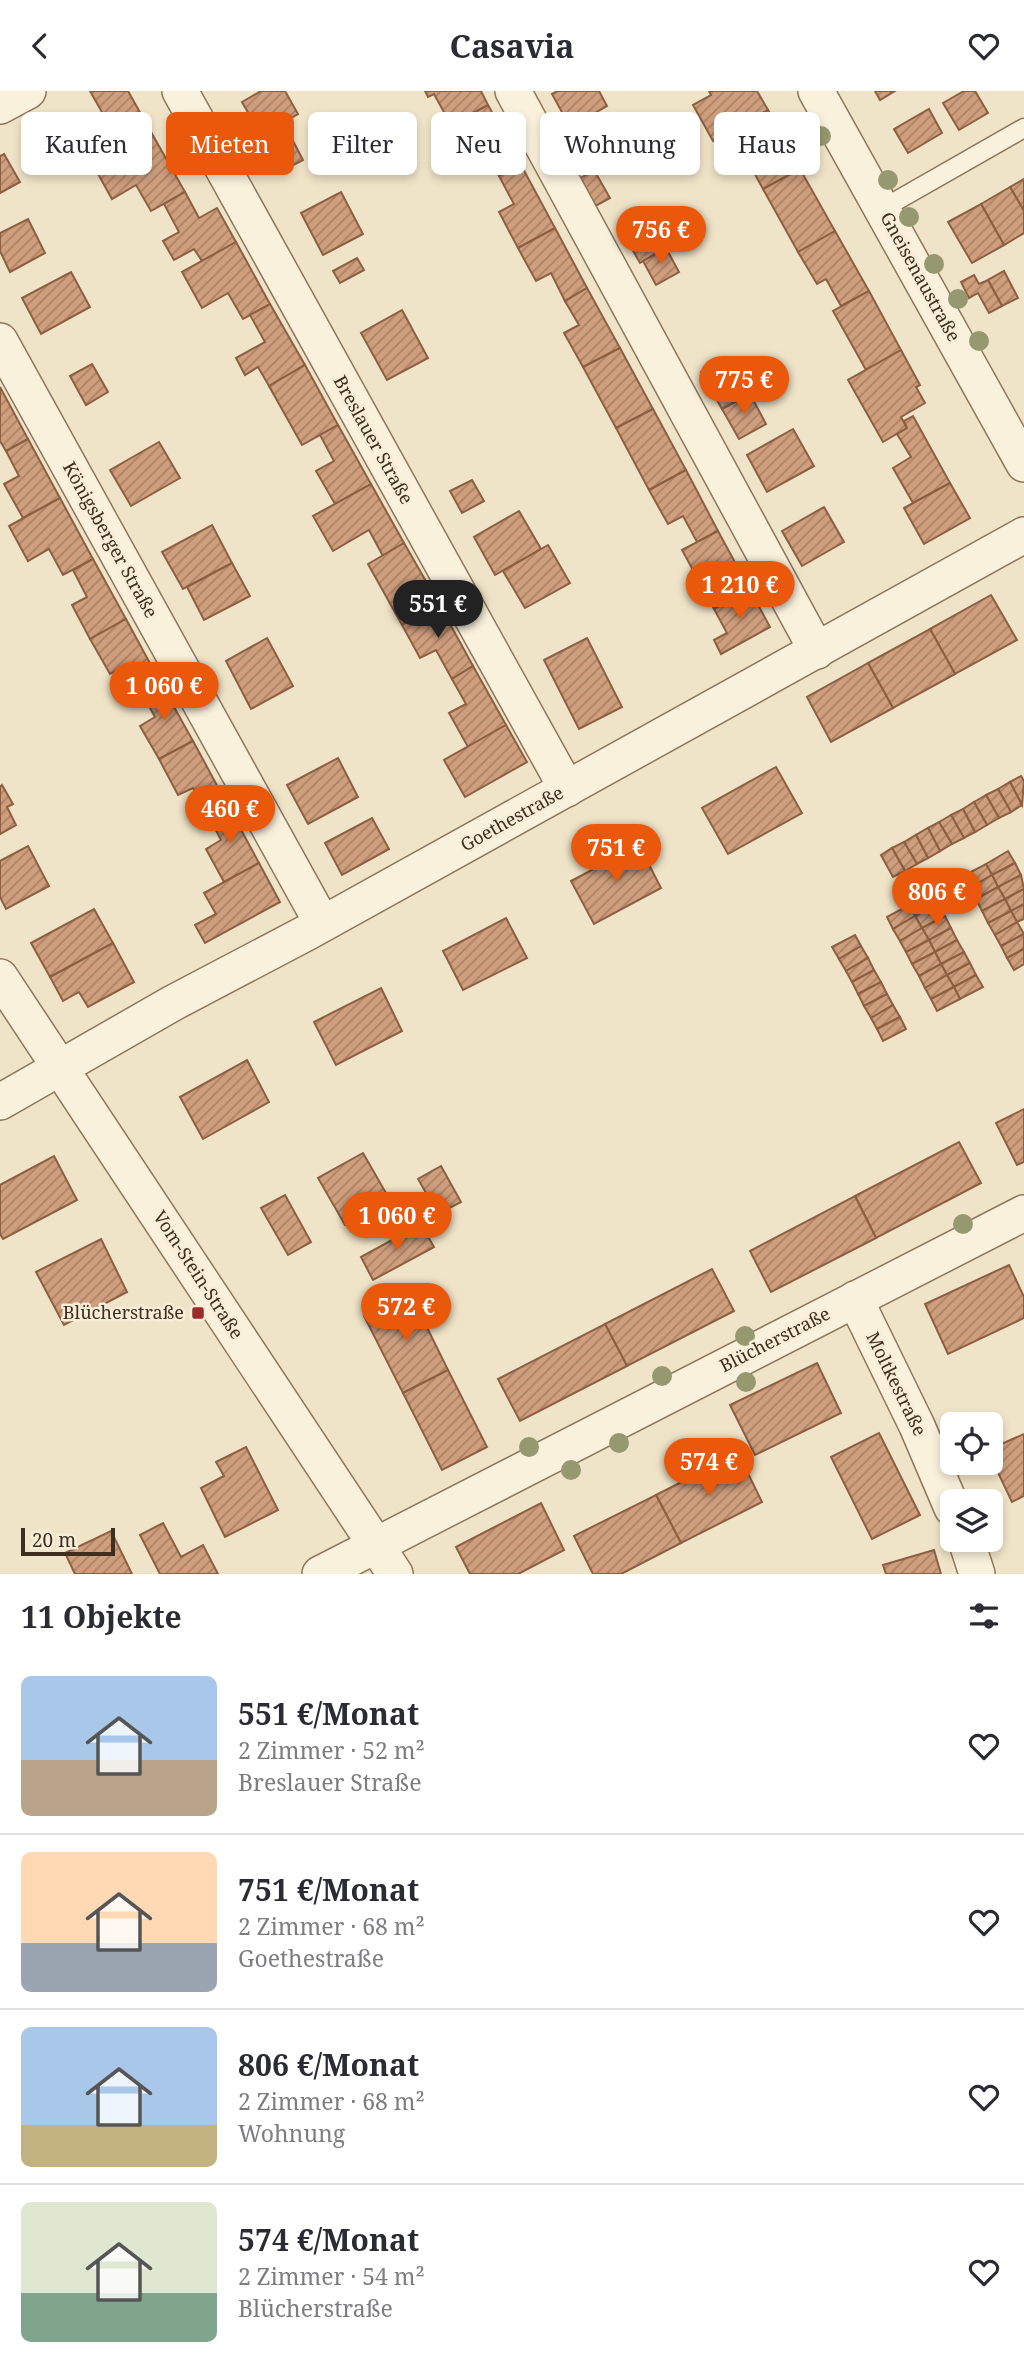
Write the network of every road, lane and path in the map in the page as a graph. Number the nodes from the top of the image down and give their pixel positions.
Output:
1 (28, 91) edge
2 (180, 91) edge
3 (513, 91) edge
4 (816, 91) edge
5 (0, 107) edge
6 (1024, 128) edge
7 (882, 209) junction
8 (0, 341) edge
9 (1024, 464) edge
10 (1024, 535) edge
11 (817, 651) junction
12 (567, 789) junction
13 (322, 923) junction
14 (0, 977) edge
15 (61, 1068) junction
16 (0, 1102) edge
17 (1024, 1213) edge
18 (855, 1299) junction
19 (944, 1489) edge
20 (970, 1552) edge
21 (386, 1560) edge
22 (320, 1574) edge
23 (977, 1574) edge

1 - 5 street
2 - 12 street, Breslauer Straße
3 - 11 street
4 - 7 street, Gneisenaustraße
6 - 7 lane
7 - 9 street, Gneisenaustraße
8 - 13 street, Königsberger Straße
10 - 11 street, Goethestraße
11 - 12 street, Goethestraße
12 - 13 street, Goethestraße
13 - 15 street, Goethestraße
14 - 15 street, Vom-Stein-Straße
15 - 16 street, Goethestraße
15 - 21 street, Vom-Stein-Straße
17 - 18 street, Blücherstraße
18 - 19 street, Moltkestraße
18 - 21 street, Blücherstraße
20 - 23 street
21 - 22 street, Blücherstraße

